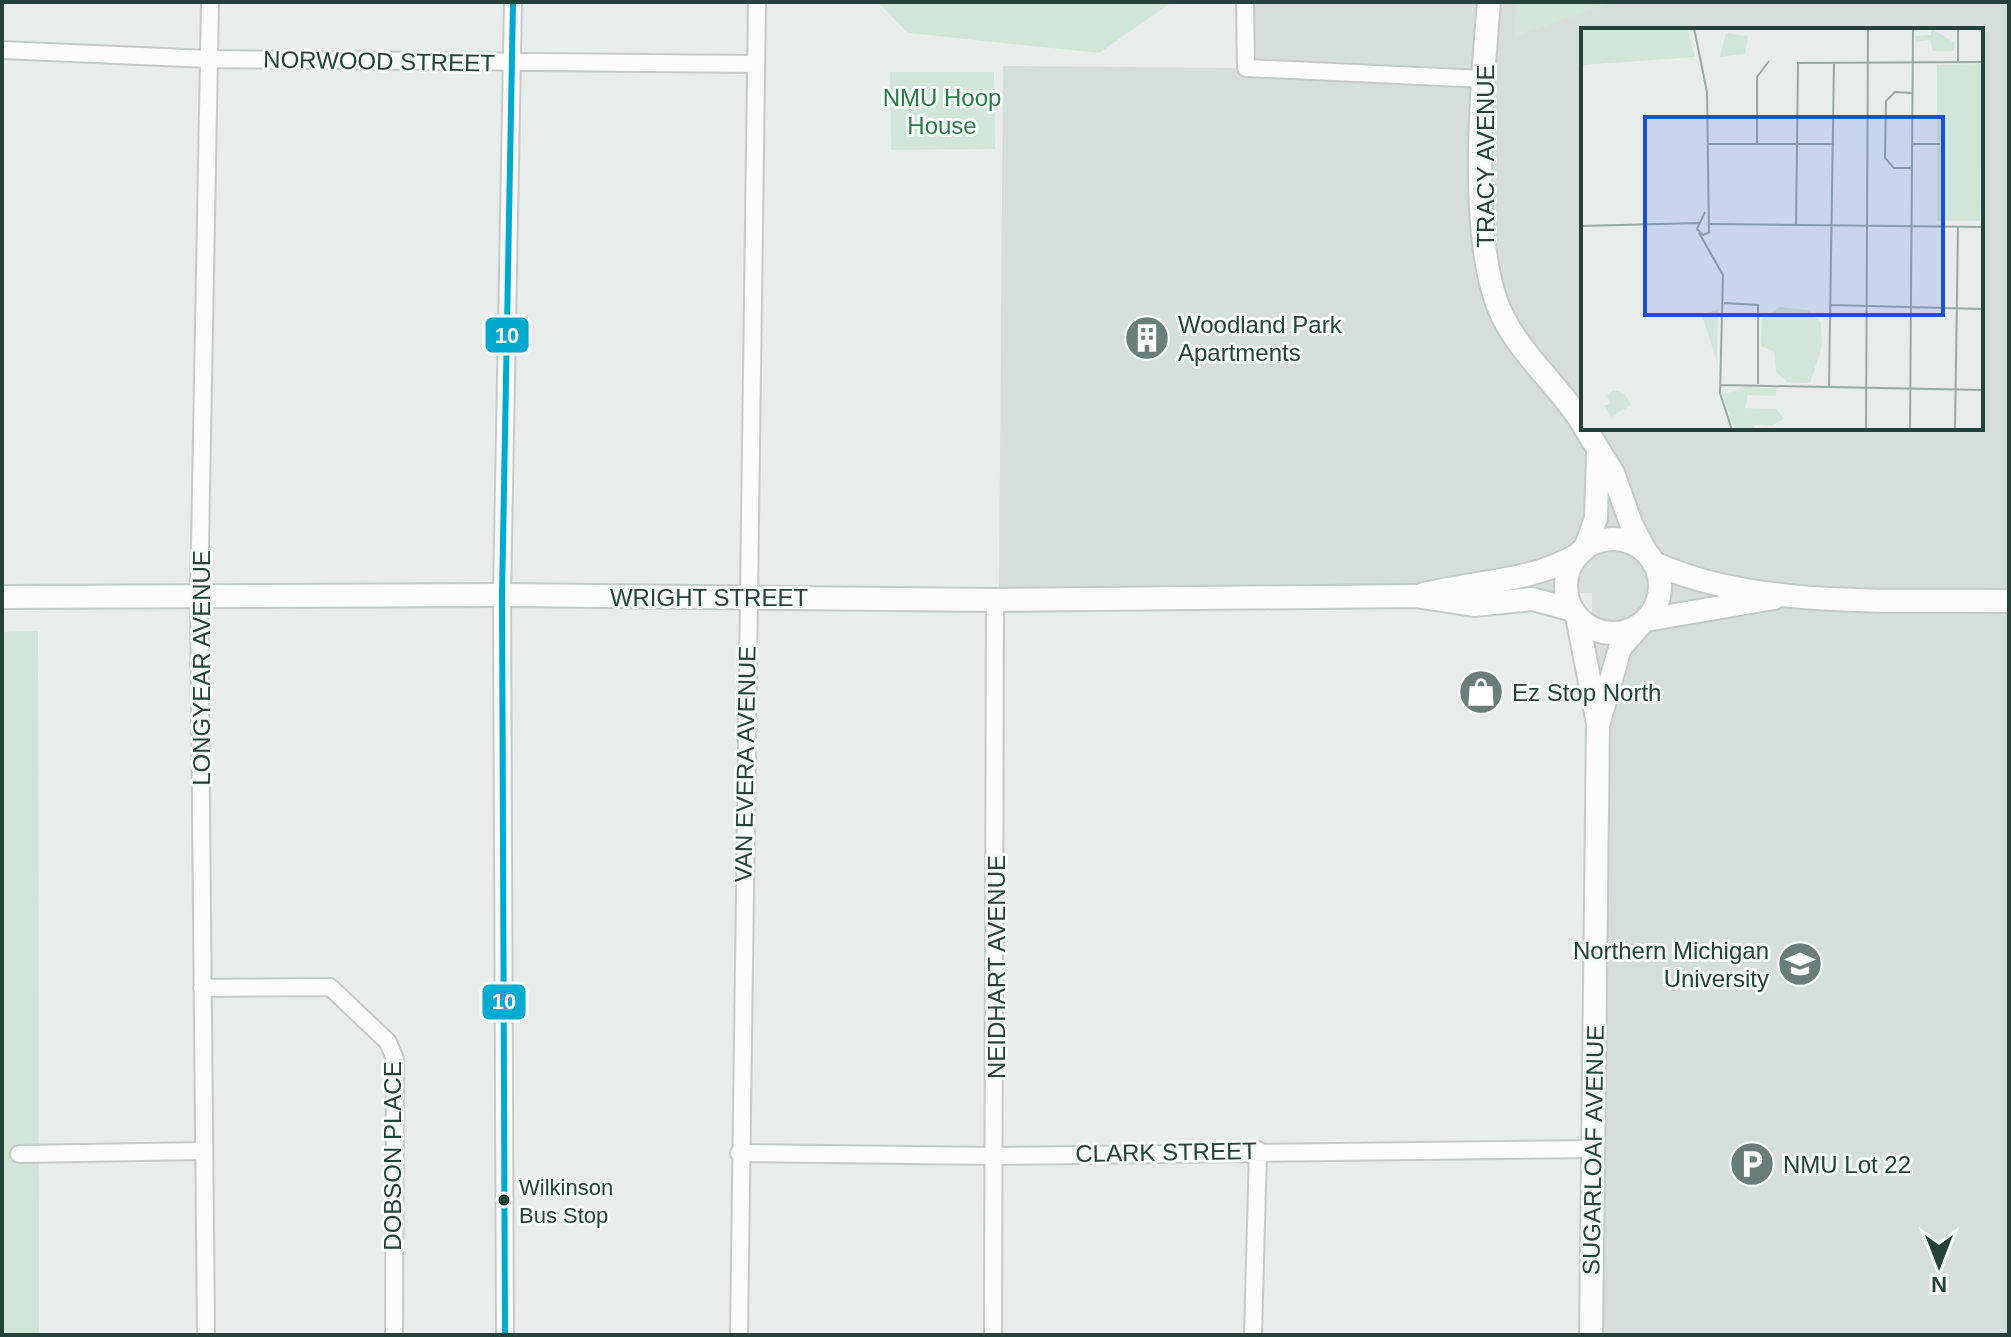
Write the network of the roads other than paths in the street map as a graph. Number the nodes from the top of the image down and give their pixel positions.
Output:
1 (210, 2) edge
2 (513, 2) edge
3 (757, 2) edge
4 (1245, 2) edge
5 (1489, 2) edge
6 (2, 50) edge
7 (209, 59) junction
8 (512, 63) junction
9 (756, 64) junction
10 (1483, 79) junction
11 (1581, 422) edge
12 (1586, 430) edge
13 (1598, 453) junction
14 (1582, 552) junction
15 (1651, 559) junction
16 (502, 595) junction
17 (747, 596) junction
18 (1415, 596) junction
19 (2, 597) edge
20 (1780, 597) junction
21 (199, 598) junction
22 (995, 600) junction
23 (2009, 601) edge
24 (1575, 613) junction
25 (1644, 622) junction
26 (1598, 725) junction
27 (202, 988) junction
28 (1593, 1149) junction
29 (1258, 1150) junction
30 (203, 1151) junction
31 (739, 1153) junction
32 (19, 1154) dead end
33 (996, 1156) junction
34 (206, 1335) edge
35 (394, 1335) edge
36 (505, 1335) edge
37 (739, 1335) edge
38 (993, 1335) edge
39 (1253, 1335) edge
40 (1591, 1335) edge

1 - 7 street, LONGYEAR AVENUE
2 - 8 street
3 - 9 street, VAN EVERA AVENUE
4 - 10 street
5 - 10 main road, TRACY AVENUE
6 - 7 street, NORWOOD STREET
7 - 8 street, NORWOOD STREET
7 - 21 street, LONGYEAR AVENUE
8 - 9 street, NORWOOD STREET
8 - 16 street
9 - 17 street, VAN EVERA AVENUE
10 - 11 main road, TRACY AVENUE
12 - 13 main road, TRACY AVENUE
13 - 14 main road, TRACY AVENUE
13 - 15 main road, TRACY AVENUE
14 - 15 main road
14 - 18 main road, WRIGHT STREET
14 - 24 main road
15 - 20 main road
15 - 25 main road
16 - 17 main road, WRIGHT STREET
16 - 21 main road, WRIGHT STREET
16 - 36 street
17 - 22 main road, WRIGHT STREET
17 - 31 street, VAN EVERA AVENUE
18 - 22 main road, WRIGHT STREET
18 - 24 main road, WRIGHT STREET
19 - 21 main road, WRIGHT STREET
20 - 23 main road
20 - 25 main road
21 - 27 street, LONGYEAR AVENUE
22 - 33 street, NEIDHART AVENUE
24 - 25 main road
24 - 26 main road, SUGARLOAF AVENUE
25 - 26 main road, SUGARLOAF AVENUE
26 - 28 main road, SUGARLOAF AVENUE
27 - 30 street, LONGYEAR AVENUE
27 - 35 street, DOBSON PLACE
28 - 29 street, CLARK STREET
28 - 40 main road, SUGARLOAF AVENUE
29 - 33 street, CLARK STREET
29 - 39 street
30 - 32 street
30 - 34 street, LONGYEAR AVENUE
31 - 33 street, CLARK STREET
31 - 37 street, VAN EVERA AVENUE
33 - 38 street, NEIDHART AVENUE

